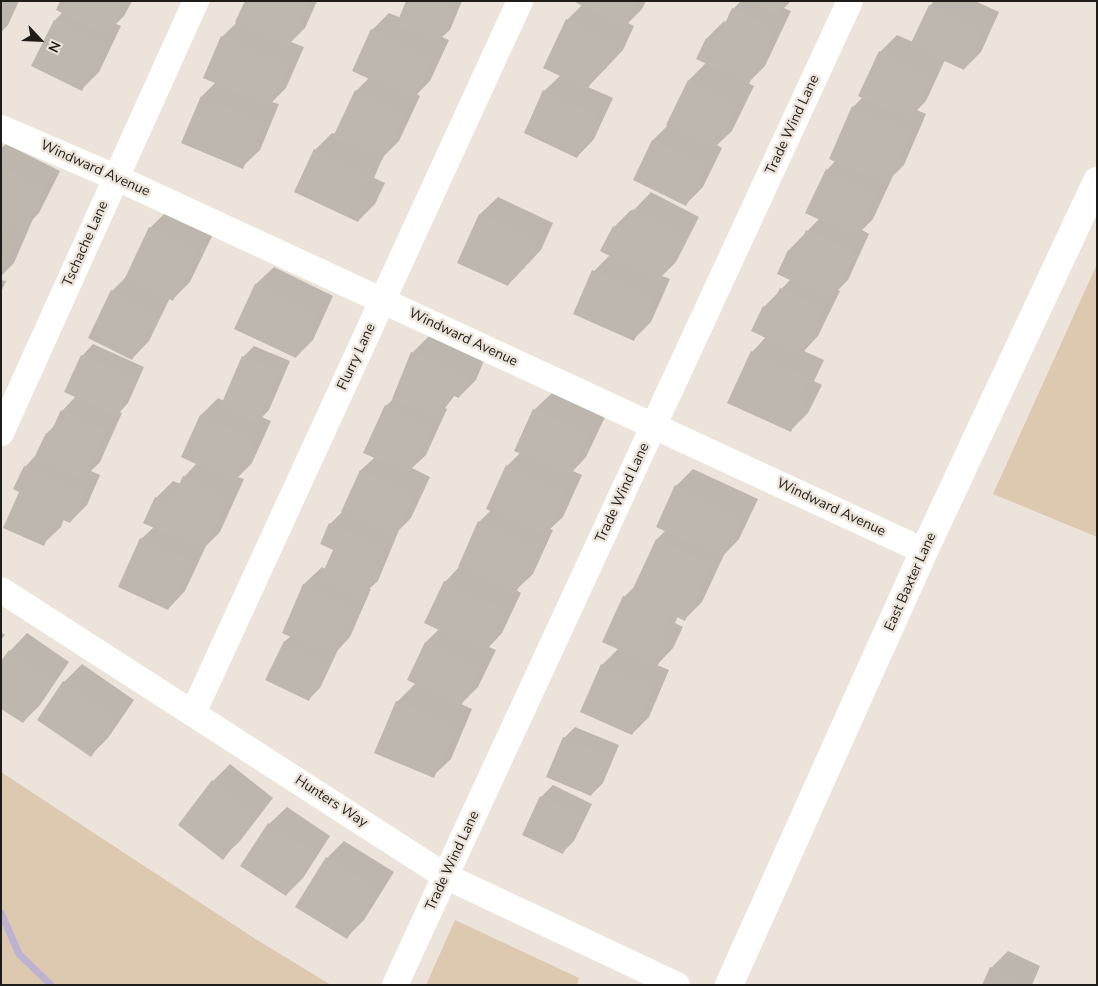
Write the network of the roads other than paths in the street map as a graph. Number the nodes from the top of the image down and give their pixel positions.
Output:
1 (196, 1) edge
2 (520, 1) edge
3 (850, 1) edge
4 (1, 128) edge
5 (117, 178) junction
6 (1097, 181) edge
7 (383, 301) junction
8 (654, 426) junction
9 (1, 433) edge
10 (924, 551) junction
11 (1, 590) edge
12 (193, 713) junction
13 (445, 876) junction
14 (395, 985) edge
15 (677, 985) edge
16 (729, 985) edge

1 - 5 street, Tschache Lane
2 - 7 street, Flurry Lane
3 - 8 street, Trade Wind Lane
4 - 5 street, Windward Avenue
5 - 7 street, Windward Avenue
5 - 9 street, Tschache Lane
6 - 10 main road, East Baxter Lane
7 - 8 street, Windward Avenue
7 - 12 street, Flurry Lane
8 - 10 street, Windward Avenue
8 - 13 street, Trade Wind Lane
10 - 16 main road, East Baxter Lane
11 - 12 street, Hunters Way
12 - 13 street, Hunters Way
13 - 14 street, Trade Wind Lane
13 - 15 street, Hunters Way

